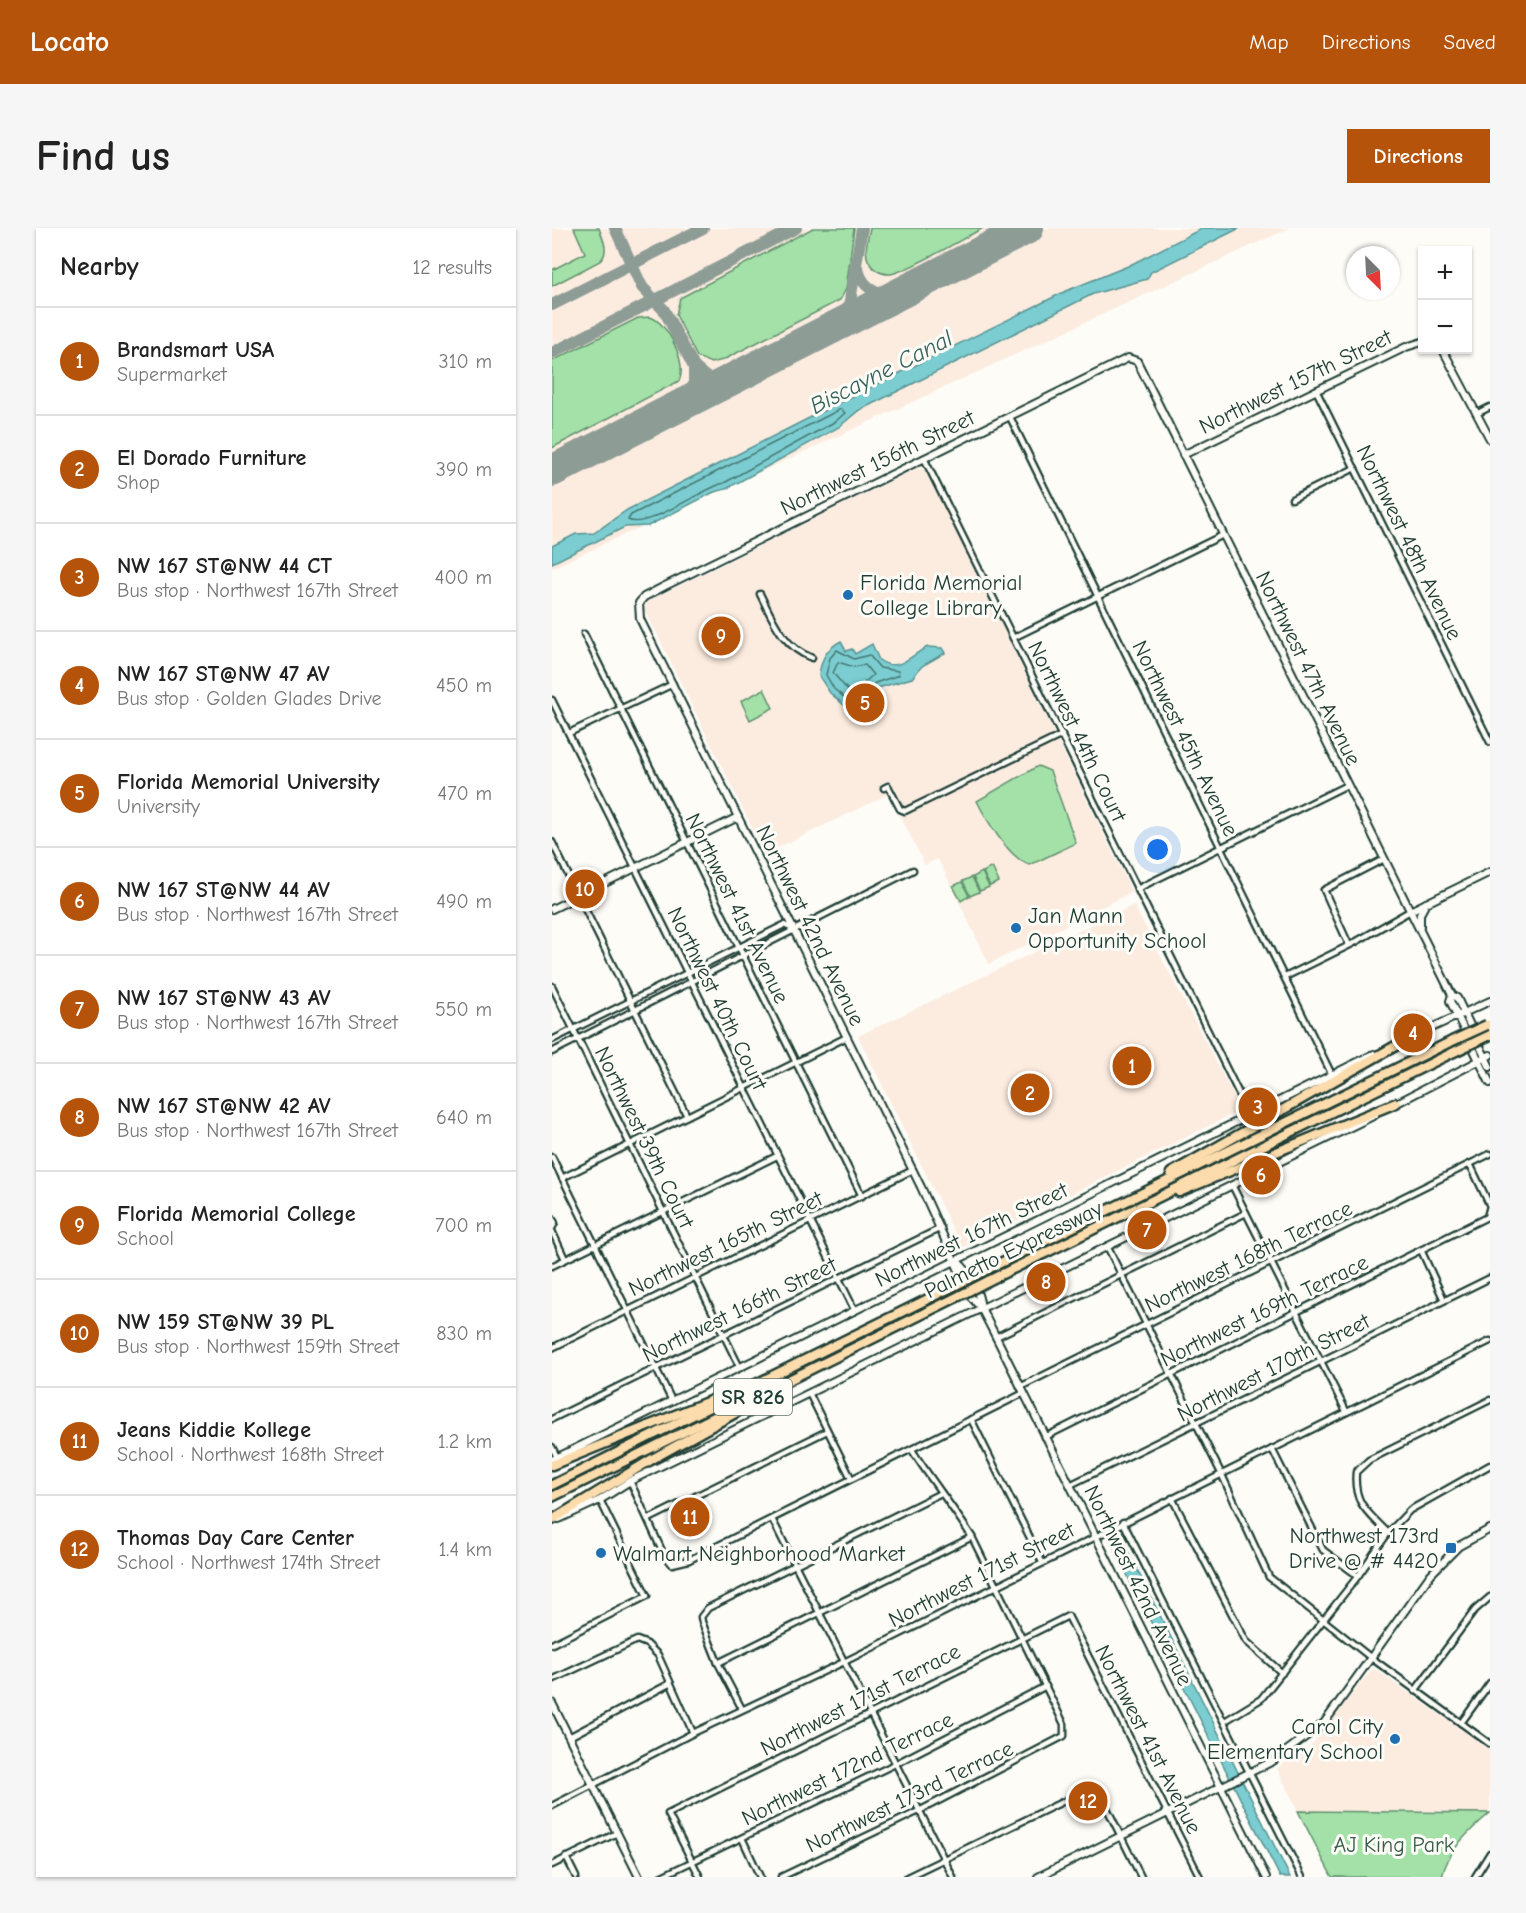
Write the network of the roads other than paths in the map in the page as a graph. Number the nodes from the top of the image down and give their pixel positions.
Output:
1 (1418, 343) edge
2 (1446, 354) edge
3 (1133, 358) joint
4 (1316, 390) junction
5 (1490, 408) edge
6 (1478, 413) junction
7 (1010, 417) junction
8 (1490, 439) edge
9 (1183, 455) junction
10 (924, 458) junction
11 (1355, 468) junction
12 (1292, 499) dead end
13 (1223, 535) junction
14 (760, 594) dead end
15 (1098, 596) junction
16 (639, 603) joint
17 (584, 634) dead end
18 (1013, 638) junction
19 (812, 658) dead end
20 (673, 684) junction
21 (552, 700) edge
22 (621, 709) junction
23 (569, 733) junction
24 (1062, 735) junction
25 (1490, 742) edge
26 (1347, 785) junction
27 (884, 788) dead end
28 (738, 817) junction
29 (552, 842) edge
30 (687, 842) junction
31 (1221, 848) junction
32 (1384, 859) junction
33 (636, 867) junction
34 (913, 870) dead end
35 (1490, 872) edge
36 (1137, 889) junction
37 (579, 895) junction
38 (1426, 903) junction
39 (552, 909) edge
40 (1410, 911) junction
41 (793, 929) junction
42 (1421, 933) junction
43 (1349, 945) junction
44 (739, 948) junction
45 (744, 957) junction
46 (688, 973) junction
47 (1285, 977) junction
48 (693, 982) junction
49 (552, 986) edge
50 (1452, 995) junction
51 (630, 1001) junction
52 (1490, 1001) edge
53 (635, 1011) junction
54 (1464, 1012) junction
55 (1456, 1017) junction
56 (1488, 1024) edge
57 (573, 1029) junction
58 (1490, 1035) edge
59 (847, 1037) junction
60 (578, 1039) junction
61 (552, 1040) edge
62 (1406, 1040) junction
63 (552, 1052) edge
64 (1488, 1056) edge
65 (1478, 1061) junction
66 (795, 1063) junction
67 (1490, 1067) edge
68 (1332, 1075) junction
69 (1490, 1083) edge
70 (744, 1088) junction
71 (1396, 1103) junction
72 (687, 1116) junction
73 (1250, 1116) junction
74 (630, 1144) junction
75 (1490, 1154) edge
76 (777, 1156) junction
77 (552, 1157) edge
78 (1470, 1164) junction
79 (913, 1170) junction
80 (562, 1178) junction
81 (1232, 1185) junction
82 (1139, 1194) junction
83 (862, 1196) junction
84 (1153, 1200) junction
85 (1490, 1206) edge
86 (663, 1211) junction
87 (1246, 1214) junction
88 (552, 1218) edge
89 (810, 1222) junction
90 (941, 1228) junction
91 (552, 1229) edge
92 (594, 1245) junction
93 (1107, 1246) junction
94 (1421, 1250) junction
95 (565, 1259) junction
96 (957, 1262) junction
97 (1271, 1263) junction
98 (552, 1266) edge
99 (1121, 1274) junction
100 (696, 1277) junction
101 (1490, 1278) edge
102 (838, 1279) junction
103 (1444, 1300) junction
104 (981, 1308) junction
105 (627, 1311) junction
106 (855, 1311) junction
107 (1295, 1314) junction
108 (1146, 1324) junction
109 (723, 1334) junction
110 (996, 1338) junction
111 (1490, 1341) edge
112 (552, 1348) edge
113 (1319, 1362) junction
114 (656, 1368) junction
115 (740, 1368) junction
116 (1171, 1375) junction
117 (779, 1385) junction
118 (744, 1390) junction
119 (1022, 1390) junction
120 (809, 1393) junction
121 (1490, 1400) edge
122 (672, 1401) junction
123 (1346, 1411) junction
124 (552, 1419) edge
125 (971, 1419) junction
126 (1196, 1425) junction
127 (827, 1431) junction
128 (1045, 1437) junction
129 (552, 1447) edge
130 (1272, 1449) junction
131 (912, 1450) junction
132 (555, 1459) edge
133 (1490, 1465) edge
134 (552, 1466) edge
135 (1221, 1473) junction
136 (851, 1478) junction
137 (630, 1481) junction
138 (552, 1485) edge
139 (1070, 1485) junction
140 (939, 1494) junction
141 (552, 1497) edge
142 (1172, 1498) junction
143 (600, 1500) junction
144 (649, 1519) junction
145 (772, 1519) junction
146 (552, 1521) edge
147 (1123, 1522) junction
148 (1490, 1529) edge
149 (1388, 1533) junction
150 (1095, 1536) junction
151 (972, 1537) junction
152 (1041, 1562) junction
153 (795, 1565) junction
154 (1358, 1576) junction
155 (995, 1585) junction
156 (1490, 1597) edge
157 (818, 1613) junction
158 (1068, 1616) joint
159 (1323, 1620) junction
160 (1020, 1638) junction
161 (552, 1644) edge
162 (1370, 1657) junction
163 (846, 1661) junction
164 (718, 1663) junction
165 (1282, 1673) junction
166 (552, 1680) edge
167 (1490, 1683) edge
168 (669, 1684) junction
169 (1046, 1686) junction
170 (1415, 1690) junction
171 (552, 1703) edge
172 (742, 1709) junction
173 (869, 1714) junction
174 (1225, 1721) junction
175 (1461, 1723) junction
176 (693, 1733) junction
177 (569, 1737) junction
178 (1490, 1744) edge
179 (895, 1764) junction
180 (1248, 1773) junction
181 (593, 1786) junction
182 (1220, 1787) junction
183 (552, 1806) edge
184 (919, 1811) junction
185 (1168, 1812) junction
186 (617, 1833) junction
187 (1121, 1836) junction
188 (742, 1838) junction
189 (1490, 1852) edge
190 (566, 1857) junction
191 (944, 1860) junction
192 (693, 1861) junction
193 (552, 1865) edge
194 (576, 1877) edge
195 (639, 1877) edge
196 (660, 1877) edge
197 (700, 1877) edge
198 (760, 1877) edge
199 (781, 1877) edge
200 (907, 1877) edge
201 (953, 1877) edge
202 (1038, 1877) edge
203 (1141, 1877) edge
204 (1200, 1877) edge
205 (1266, 1877) edge
206 (1302, 1877) edge
207 (1475, 1877) edge

1 - 4 street, Northwest 157th Street
2 - 6 street
3 - 7 street, Northwest 156th Street
3 - 9 street, Northwest 47th Avenue
4 - 9 street, Northwest 157th Street
4 - 11 street, Northwest 48th Avenue
5 - 6 street
6 - 8 street
7 - 10 street, Northwest 156th Street
7 - 15 street, Northwest 45th Avenue
9 - 13 street, Northwest 47th Avenue
10 - 16 street, Northwest 156th Street
10 - 18 street, Northwest 44th Court
11 - 12 street
11 - 25 street, Northwest 48th Avenue
13 - 15 street
13 - 26 street, Northwest 47th Avenue
14 - 19 street
15 - 18 street
15 - 31 street, Northwest 45th Avenue
16 - 20 street, Northwest 42nd Avenue
17 - 22 street, Northwest 41st Avenue
18 - 24 street, Northwest 44th Court
20 - 22 street
20 - 28 street, Northwest 42nd Avenue
21 - 23 street, Northwest 40th Court
22 - 23 street
22 - 30 street, Northwest 41st Avenue
23 - 33 street, Northwest 40th Court
24 - 27 street
24 - 36 street, Northwest 44th Court
26 - 31 street
26 - 32 street, Northwest 47th Avenue
28 - 30 street
28 - 41 street, Northwest 42nd Avenue
29 - 37 street
30 - 33 street
30 - 44 street, Northwest 41st Avenue
31 - 36 street
31 - 47 street, Northwest 45th Avenue
32 - 40 street, Northwest 47th Avenue
32 - 43 street
33 - 37 street
33 - 46 street, Northwest 40th Court
34 - 41 street
35 - 38 street
36 - 73 street, Northwest 44th Court
37 - 39 street
37 - 51 street
38 - 40 street
38 - 42 street
40 - 42 street, Northwest 47th Avenue
40 - 43 street
41 - 44 street
41 - 45 street
41 - 59 street, Northwest 42nd Avenue
42 - 50 street, Northwest 47th Avenue
43 - 47 street
44 - 45 street, Northwest 41st Avenue
44 - 46 street
45 - 48 street
45 - 66 street, Northwest 41st Avenue
46 - 48 street, Northwest 40th Court
46 - 51 street
47 - 68 street, Northwest 45th Avenue
48 - 53 street
48 - 70 street, Northwest 40th Court
49 - 57 street, Northwest 39th Court
50 - 54 street, Northwest 47th Avenue
50 - 55 street, Northwest 47th Avenue
51 - 53 street
51 - 57 street
52 - 54 street
53 - 60 street
53 - 72 street
54 - 55 street, Northwest 167th Street
54 - 64 street, Northwest 47th Avenue
55 - 62 street, Northwest 167th Street
55 - 65 street, Northwest 47th Avenue
56 - 82 highway, Palmetto Expressway / SR 826, bridge
57 - 60 street, Northwest 39th Court
57 - 61 street
58 - 84 highway, Palmetto Expressway / SR 826, bridge
59 - 66 street
59 - 79 street, Northwest 42nd Avenue
60 - 63 street
60 - 74 street, Northwest 39th Court
62 - 68 street, Northwest 167th Street
62 - 82 highway
64 - 65 street
64 - 67 street, Northwest 47th Avenue
65 - 69 street, Northwest 47th Avenue
65 - 71 street
66 - 70 street
66 - 83 street, Northwest 41st Avenue
68 - 73 street, Northwest 167th Street
70 - 72 street
70 - 76 street, Northwest 40th Court
71 - 81 street
71 - 84 highway
72 - 74 street
73 - 96 street, Northwest 167th Street
74 - 80 street
74 - 86 street, Northwest 39th Court
75 - 78 street, Northwest 168th Terrace
76 - 86 street
76 - 89 street, Northwest 40th Court
77 - 80 street
78 - 85 street
78 - 97 street, Northwest 168th Terrace
79 - 83 street, Northwest 165th Street
79 - 90 street, Northwest 42nd Avenue
80 - 92 street
81 - 87 street
81 - 93 street
82 - 118 highway, Palmetto Expressway / SR 826, bridge
83 - 89 street, Northwest 165th Street
84 - 117 highway, Palmetto Expressway / SR 826, bridge
85 - 94 street, Northwest 169th Terrace
86 - 92 street
86 - 100 street, Northwest 39th Court
87 - 97 street
87 - 99 street
88 - 91 street
89 - 100 street, Northwest 165th Street
89 - 102 street, Northwest 40th Court
90 - 96 street, Northwest 42nd Avenue
90 - 102 street, Northwest 166th Street
91 - 95 street
92 - 95 street
92 - 105 street
93 - 99 street
93 - 104 street
94 - 103 street
94 - 107 street, Northwest 169th Terrace
95 - 98 street
96 - 104 street, Northwest 42nd Avenue
96 - 106 street, Northwest 167th Street
97 - 107 street
97 - 108 street, Northwest 168th Terrace
99 - 108 street
99 - 110 street
100 - 105 street, Northwest 165th Street
100 - 109 street, Northwest 39th Court
101 - 103 street, Northwest 170th Street
102 - 106 street, Northwest 40th Court
102 - 109 street, Northwest 166th Street
103 - 113 street, Northwest 170th Street
104 - 110 street, Northwest 42nd Avenue
104 - 120 street
105 - 112 street, Northwest 165th Street
105 - 114 street
106 - 115 street, Northwest 167th Street
107 - 113 street
107 - 116 street, Northwest 169th Terrace
108 - 116 street
108 - 119 street, Northwest 168th Terrace
109 - 114 street, Northwest 166th Street
109 - 115 street, Northwest 39th Court
110 - 119 street, Northwest 42nd Avenue
111 - 123 street, Northwest 171st Street
113 - 123 street
113 - 126 street, Northwest 170th Street
114 - 122 street
114 - 124 street, Northwest 166th Street
115 - 122 street, Northwest 167th Street
116 - 126 street
116 - 128 street, Northwest 169th Terrace
117 - 141 highway, Palmetto Expressway / SR 826
117 - 146 highway
118 - 134 highway
118 - 138 highway, Palmetto Expressway / SR 826
119 - 125 street, Northwest 168th Terrace
119 - 128 street, Northwest 42nd Avenue
120 - 127 street
120 - 137 street
121 - 149 street
122 - 132 street, Northwest 167th Street
123 - 130 street, Northwest 171st Street
125 - 131 street, Northwest 168th Terrace
125 - 152 street
126 - 135 street
126 - 139 street, Northwest 170th Street
127 - 136 street
127 - 144 street
128 - 139 street, Northwest 42nd Avenue
129 - 132 street
130 - 135 street, Northwest 171st Street
130 - 154 street
131 - 136 street, Northwest 168th Terrace
131 - 140 street
133 - 149 street
135 - 142 street, Northwest 171st Street
135 - 159 street
136 - 145 street, Northwest 168th Terrace
137 - 143 street
137 - 144 street
139 - 150 street, Northwest 42nd Avenue
140 - 151 street
140 - 153 street
142 - 147 street, Northwest 171st Street
142 - 165 street
143 - 146 street
143 - 161 street
144 - 145 street, Northwest 168th Terrace
145 - 153 street
147 - 150 street, Northwest 171st Street
147 - 174 street
148 - 162 street
149 - 154 street
150 - 152 street, Northwest 171st Street
150 - 182 street, Northwest 42nd Avenue
151 - 155 street
151 - 157 street
152 - 155 street, Northwest 171st Street
153 - 157 street
153 - 164 street
154 - 159 street
155 - 160 street
155 - 163 street, Northwest 171st Street
156 - 170 street
157 - 163 street
157 - 164 street
158 - 160 street, Northwest 171st Terrace
158 - 185 street, Northwest 41st Avenue
159 - 162 street
159 - 165 street
160 - 169 street
160 - 173 street, Northwest 171st Terrace
162 - 170 street
162 - 180 street
163 - 172 street, Northwest 171st Street
163 - 173 street
164 - 172 street
165 - 174 street
166 - 168 street
167 - 175 street
168 - 176 street
168 - 177 street
169 - 179 street, Northwest 172nd Terrace
169 - 184 street, Northwest 173rd Terrace
170 - 175 street
171 - 177 street
172 - 176 street, Northwest 171st Street
173 - 179 street
173 - 192 street, Northwest 171st Terrace
174 - 180 street
175 - 178 street
176 - 181 street, Northwest 171st Street
177 - 181 street
179 - 184 street
179 - 188 street, Northwest 172nd Terrace
180 - 182 street
180 - 206 street
181 - 183 street, Northwest 171st Street
181 - 186 street
182 - 185 street
182 - 205 street, Northwest 42nd Avenue
184 - 191 street
184 - 199 street, Northwest 173rd Terrace
185 - 187 street
185 - 204 street, Northwest 41st Avenue
186 - 190 street
186 - 195 street
187 - 191 street
187 - 202 street
187 - 203 street
188 - 192 street, Northwest 172nd Terrace
188 - 198 street
189 - 207 street
190 - 193 street
190 - 194 street
191 - 200 street
191 - 201 street
192 - 196 street, Northwest 172nd Terrace
192 - 197 street

